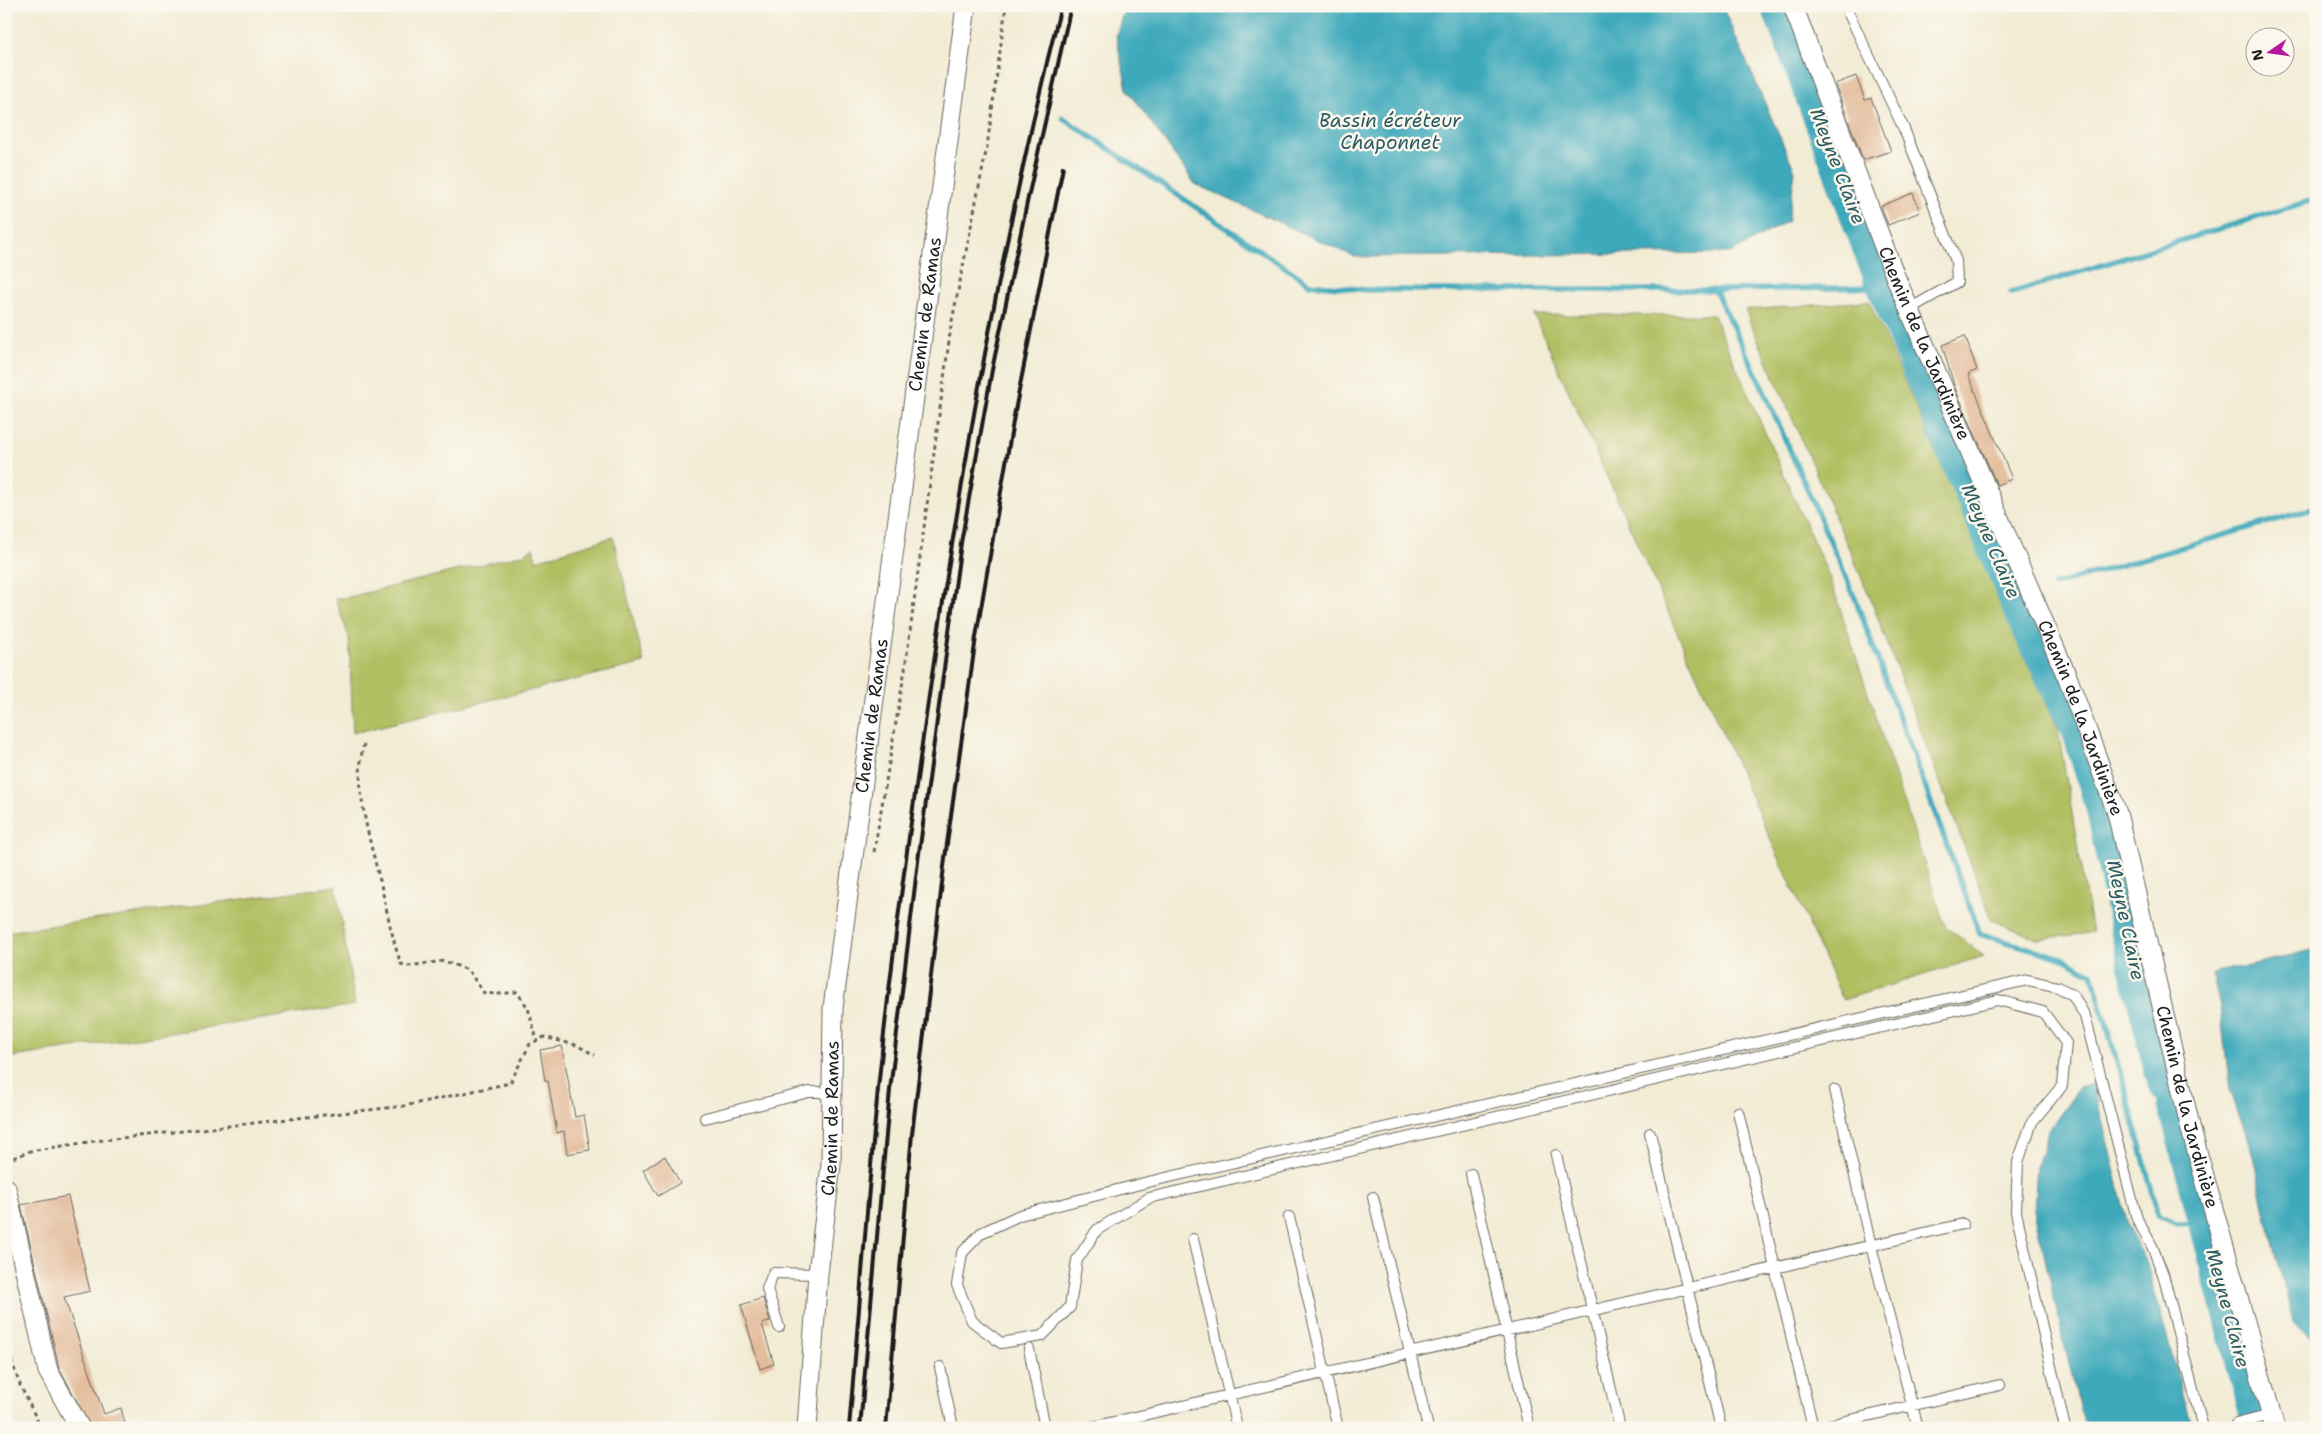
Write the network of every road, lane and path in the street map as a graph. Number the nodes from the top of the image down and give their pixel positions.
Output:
1 (966, 6) edge
2 (1006, 6) edge
3 (1793, 6) edge
4 (1845, 6) edge
5 (1909, 309) junction
6 (364, 744) dead end
7 (873, 861) dead end
8 (537, 1040) junction
9 (595, 1055) dead end
10 (1835, 1090) dead end
11 (832, 1097) junction
12 (1738, 1112) dead end
13 (705, 1118) dead end
14 (1650, 1133) dead end
15 (1556, 1155) dead end
16 (6, 1161) edge
17 (1471, 1174) dead end
18 (6, 1188) edge
19 (1373, 1197) dead end
20 (1289, 1217) dead end
21 (1963, 1224) dead end
22 (1193, 1239) dead end
23 (1871, 1246) junction
24 (1775, 1268) junction
25 (818, 1274) junction
26 (1688, 1288) junction
27 (1593, 1310) junction
28 (779, 1327) dead end
29 (1507, 1330) junction
30 (6, 1345) edge
31 (1029, 1349) dead end
32 (1411, 1352) junction
33 (940, 1367) dead end
34 (1326, 1372) junction
35 (2000, 1385) dead end
36 (1229, 1394) junction
37 (1913, 1405) junction
38 (2273, 1421) edge
39 (2236, 1424) dead end
40 (41, 1428) edge
41 (80, 1428) edge
42 (807, 1428) edge
43 (953, 1428) edge
44 (1045, 1428) edge
45 (1088, 1428) edge
46 (1237, 1428) edge
47 (1338, 1428) edge
48 (1428, 1428) edge
49 (1529, 1428) edge
50 (1620, 1428) edge
51 (1721, 1428) edge
52 (1815, 1428) edge
53 (1918, 1428) edge
54 (2065, 1428) edge
55 (2203, 1428) edge

1 - 11 street, Chemin de Ramas
2 - 7 path
3 - 5 street, Chemin de la Jardinière
4 - 5 lane
5 - 38 street, Chemin de la Jardinière
6 - 8 path
8 - 9 path
8 - 16 path
10 - 23 lane
11 - 13 lane
11 - 25 street, Chemin de Ramas
12 - 24 lane
14 - 26 lane
15 - 27 lane
17 - 29 lane
18 - 41 street
19 - 32 lane
20 - 34 lane
21 - 23 lane
22 - 36 lane
23 - 24 lane
23 - 37 lane
24 - 26 lane
24 - 52 lane
25 - 28 lane
25 - 42 street, Chemin de Ramas
26 - 27 lane
26 - 51 lane
27 - 29 lane
27 - 50 lane
29 - 32 lane
29 - 49 lane
30 - 40 path
31 - 44 lane
32 - 34 lane
32 - 48 lane
33 - 43 lane
34 - 36 lane
34 - 47 lane
35 - 37 lane
36 - 45 lane
36 - 46 lane
37 - 52 lane
37 - 53 lane
38 - 39 lane
54 - 55 lane

